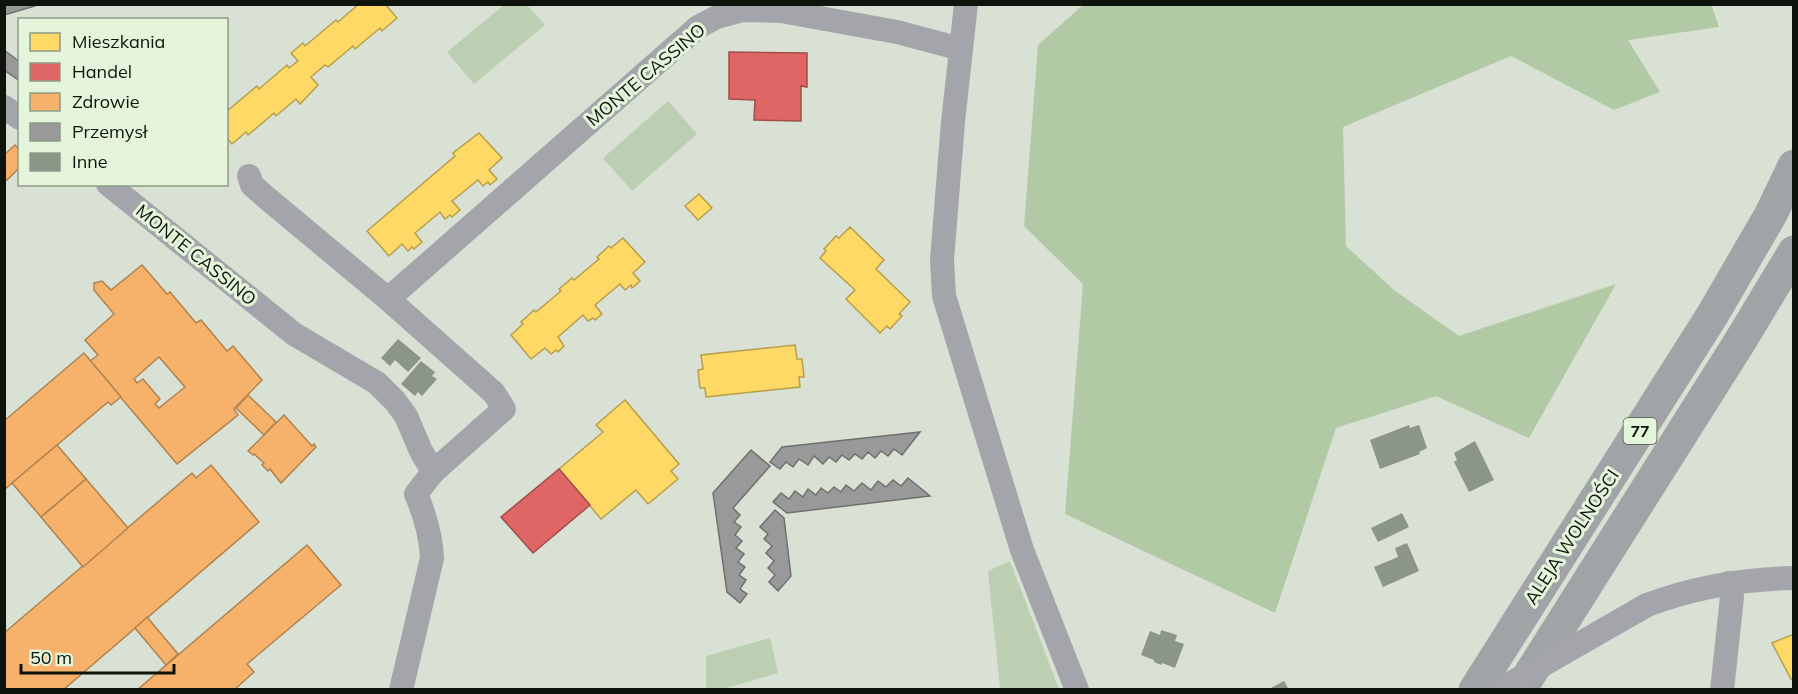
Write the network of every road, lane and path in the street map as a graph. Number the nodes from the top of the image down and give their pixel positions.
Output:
1 (966, 4) edge
2 (961, 49) junction
3 (4, 107) edge
4 (18, 117) edge
5 (1794, 166) edge
6 (249, 176) dead end
7 (110, 186) edge
8 (1794, 252) edge
9 (388, 299) junction
10 (434, 472) junction
11 (1794, 578) edge
12 (1729, 582) junction
13 (401, 690) edge
14 (1077, 690) edge
15 (1475, 690) edge
16 (1499, 690) edge
17 (1520, 690) edge
18 (1722, 690) edge

1 - 2 street
2 - 9 street, MONTE CASSINO
2 - 14 street
3 - 4 street
5 - 15 highway, ALEJA WOLNOŚCI / 77
6 - 9 street
7 - 10 street, MONTE CASSINO
8 - 17 highway, ALEJA WOLNOŚCI / 77
9 - 10 street
10 - 13 street
11 - 12 street
12 - 16 street, bridge
12 - 18 street

